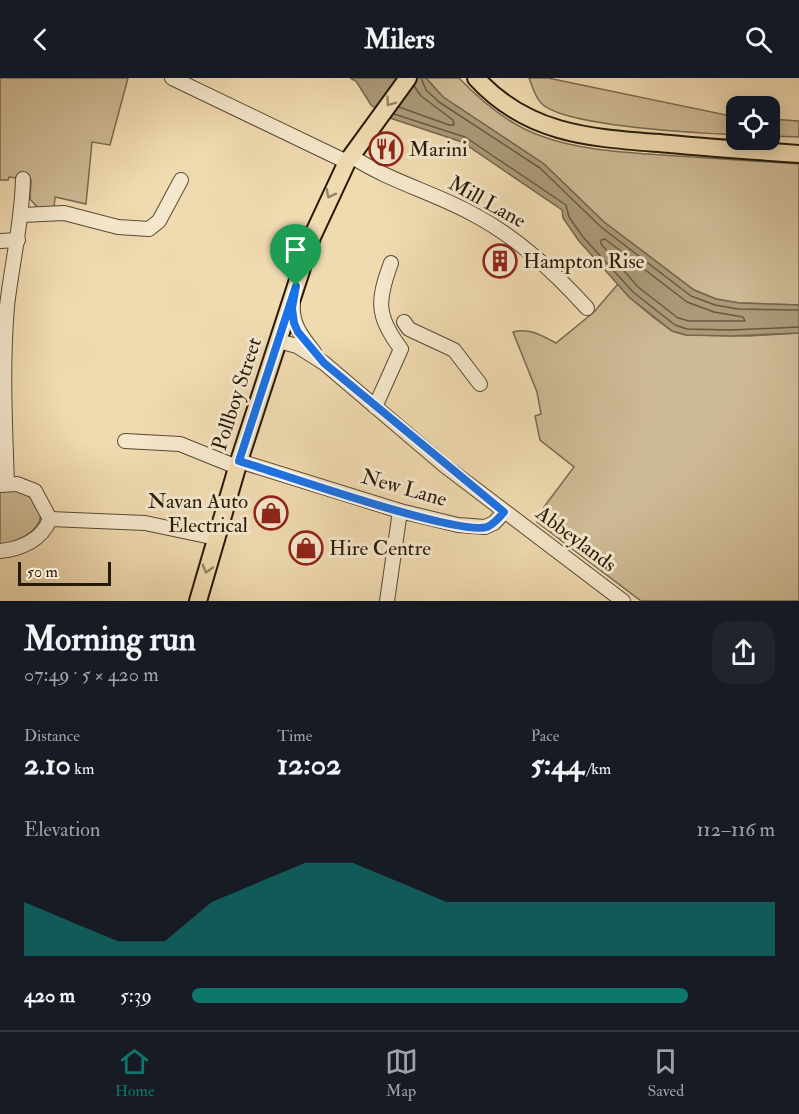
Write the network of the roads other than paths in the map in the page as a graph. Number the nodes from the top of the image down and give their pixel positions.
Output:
1 (172, 78) edge
2 (408, 78) edge
3 (476, 78) edge
4 (799, 154) edge
5 (349, 159) junction
6 (23, 179) dead end
7 (181, 180) dead end
8 (22, 215) junction
9 (18, 240) junction
10 (0, 241) edge
11 (392, 263) dead end
12 (296, 286) junction
13 (587, 308) dead end
14 (404, 322) dead end
15 (416, 333) junction
16 (278, 341) junction
17 (400, 354) junction
18 (324, 363) junction
19 (2, 366) edge
20 (480, 384) dead end
21 (375, 407) junction
22 (125, 441) dead end
23 (238, 464) junction
24 (4, 485) edge
25 (400, 511) junction
26 (504, 512) junction
27 (50, 519) junction
28 (216, 538) junction
29 (0, 551) edge
30 (198, 601) edge
31 (387, 601) edge
32 (623, 601) edge

1 - 5 street, Mill Lane
2 -> 5 main road, Pollboy Street
3 - 4 main road
5 -> 12 main road, Pollboy Street
5 - 13 street, Mill Lane
6 - 8 street
7 - 8 street
8 - 9 street
9 - 10 street
9 - 19 street
11 - 17 street
12 - 16 main road, Pollboy Street
12 - 18 street, New Lane
14 - 15 street
15 - 17 street
15 - 20 street
16 - 18 street, New Lane
16 - 23 main road, Pollboy Street
17 - 21 street
18 - 21 street, New Lane
19 - 24 street
21 - 26 street, New Lane
22 - 23 street, New Lane
23 - 25 street, New Lane
23 - 28 main road, Pollboy Street
24 - 27 street
25 - 26 street, New Lane
25 - 31 street
26 - 32 street, Abbeylands
27 - 28 street
27 - 29 street
28 -> 30 main road, Pollboy Street

